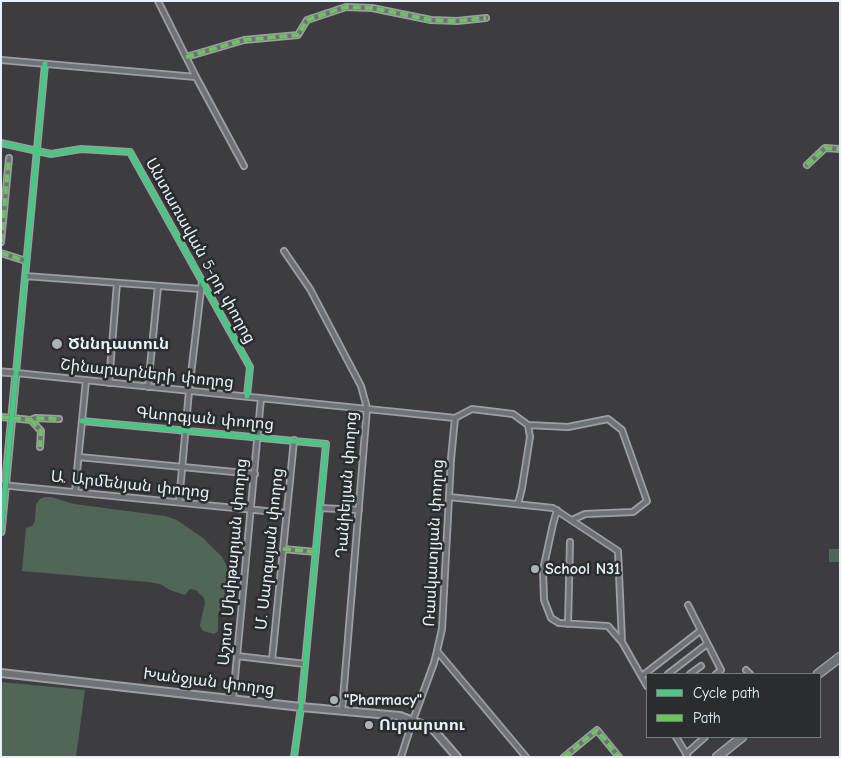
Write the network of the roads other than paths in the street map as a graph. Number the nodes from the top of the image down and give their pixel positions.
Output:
1 (158, 1) edge
2 (486, 18) dead end
3 (186, 57) junction
4 (1, 60) edge
5 (44, 64) junction
6 (196, 77) junction
7 (1, 143) edge
8 (840, 149) edge
9 (36, 151) junction
10 (9, 158) dead end
11 (807, 165) dead end
12 (244, 166) dead end
13 (1, 242) edge
14 (284, 251) dead end
15 (1, 253) edge
16 (26, 261) junction
17 (25, 276) junction
18 (202, 281) junction
19 (117, 283) junction
20 (158, 286) junction
21 (201, 289) junction
22 (1, 372) edge
23 (16, 373) junction
24 (86, 380) junction
25 (109, 383) junction
26 (148, 386) junction
27 (189, 391) junction
28 (247, 396) junction
29 (261, 398) junction
30 (367, 408) junction
31 (1, 417) edge
32 (12, 418) junction
33 (455, 418) junction
34 (59, 419) dead end
35 (31, 420) junction
36 (82, 421) junction
37 (528, 425) junction
38 (186, 430) junction
39 (258, 437) junction
40 (294, 440) junction
41 (40, 447) dead end
42 (79, 457) junction
43 (183, 467) junction
44 (255, 474) junction
45 (3, 486) edge
46 (75, 492) junction
47 (449, 497) junction
48 (179, 502) junction
49 (518, 504) junction
50 (320, 508) junction
51 (251, 509) junction
52 (358, 510) junction
53 (558, 510) junction
54 (286, 513) junction
55 (572, 520) junction
56 (1, 532) edge
57 (570, 542) dead end
58 (283, 549) junction
59 (316, 552) junction
60 (688, 605) dead end
61 (568, 624) junction
62 (700, 631) junction
63 (622, 642) junction
64 (706, 644) junction
65 (437, 651) junction
66 (237, 656) junction
67 (840, 656) edge
68 (272, 660) junction
69 (305, 664) junction
70 (701, 666) dead end
71 (1, 673) edge
72 (669, 673) edge
73 (691, 673) edge
74 (719, 673) edge
75 (819, 673) edge
76 (642, 676) junction
77 (646, 684) edge
78 (233, 699) junction
79 (301, 707) junction
80 (342, 711) junction
81 (413, 720) junction
82 (677, 738) edge
83 (704, 738) edge
84 (741, 738) edge
85 (687, 755) edge
86 (294, 757) edge
87 (401, 757) edge
88 (457, 757) edge
89 (526, 757) edge
90 (564, 757) edge
91 (619, 757) edge
92 (717, 757) edge

1 - 3 street
2 - 3 street
3 - 6 street
4 - 5 street
5 - 6 street
5 - 9 street
6 - 12 street
7 - 9 street
8 - 11 street
9 - 16 street
9 - 18 street, Անտառավան 5-րդ փողոց
10 - 13 street
14 - 30 street, Դանիելյան փողոց
15 - 16 street
16 - 17 street
17 - 19 street
17 - 23 street
18 - 21 street
18 - 28 street, Անտառավան 5-րդ փողոց
19 - 20 street
19 - 25 street
20 - 21 street
20 - 26 street
21 - 27 street
22 - 23 street
23 - 24 street, Շինարարների փողոց
23 - 32 street
24 - 25 street, Շինարարների փողոց
24 - 36 street
25 - 26 street, Շինարարների փողոց
26 - 27 street, Շինարարների փողոց
27 - 28 street, Շինարարների փողոց
27 - 38 street
28 - 29 street, Շինարարների փողոց
29 - 30 street, Շինարարների փողոց
29 - 39 street, Աշոտ Մխիթարյան փողոց
30 - 33 street, Շինարարների փողոց
30 - 52 street, Դանիելյան փողոց
31 - 32 street
32 - 35 street
32 - 45 street
33 - 37 street
33 - 47 street, Ռասկատլյան փողոց
34 - 35 street
35 - 41 street
36 - 38 street, Գևորգյան փողոց
36 - 42 street
37 - 49 street
37 - 55 street
38 - 39 street, Գևորգյան փողոց
38 - 43 street
39 - 40 street, Գևորգյան փողոց
39 - 44 street, Աշոտ Մխիթարյան փողոց
40 - 50 street, Գևորգյան փողոց
40 - 54 street, Մ. Սարգսյան փողոց
42 - 43 street
42 - 46 street
43 - 44 street
43 - 48 street
44 - 51 street, Աշոտ Մխիթարյան փողոց
45 - 46 street, Ա. Արմենյան փողոց
45 - 56 street
46 - 48 street, Ա. Արմենյան փողոց
47 - 49 street
47 - 65 street, Ռասկատլյան փողոց
48 - 51 street, Ա. Արմենյան փողոց
49 - 53 street
50 - 52 street
50 - 59 street
51 - 54 street, Ա. Արմենյան փողոց
51 - 66 street, Աշոտ Մխիթարյան փողոց
52 - 80 street, Դանիելյան փողոց
53 - 55 street
53 - 61 street
54 - 58 street, Մ. Սարգսյան փողոց
55 - 63 street
57 - 61 street
58 - 59 street
58 - 68 street, Մ. Սարգսյան փողոց
59 - 69 street
60 - 62 street
61 - 63 street
62 - 64 street
62 - 76 street
63 - 76 street
64 - 72 street
64 - 74 street
65 - 81 street
65 - 89 street, Ռասկատլյան փողոց
66 - 68 street
66 - 78 street, Աշոտ Մխիթարյան փողոց
67 - 75 highway
68 - 69 street
69 - 79 street
70 - 73 street
71 - 78 main road, Խանջյան փողոց
76 - 77 street
78 - 79 main road, Խանջյան փողոց
79 - 80 main road, Խանջյան փողոց
79 - 86 street
80 - 81 main road, Խանջյան փողոց
81 - 87 street
81 - 88 main road, Խանջյան փողոց
82 - 85 street
83 - 85 street
84 - 92 highway
90 - 91 street

